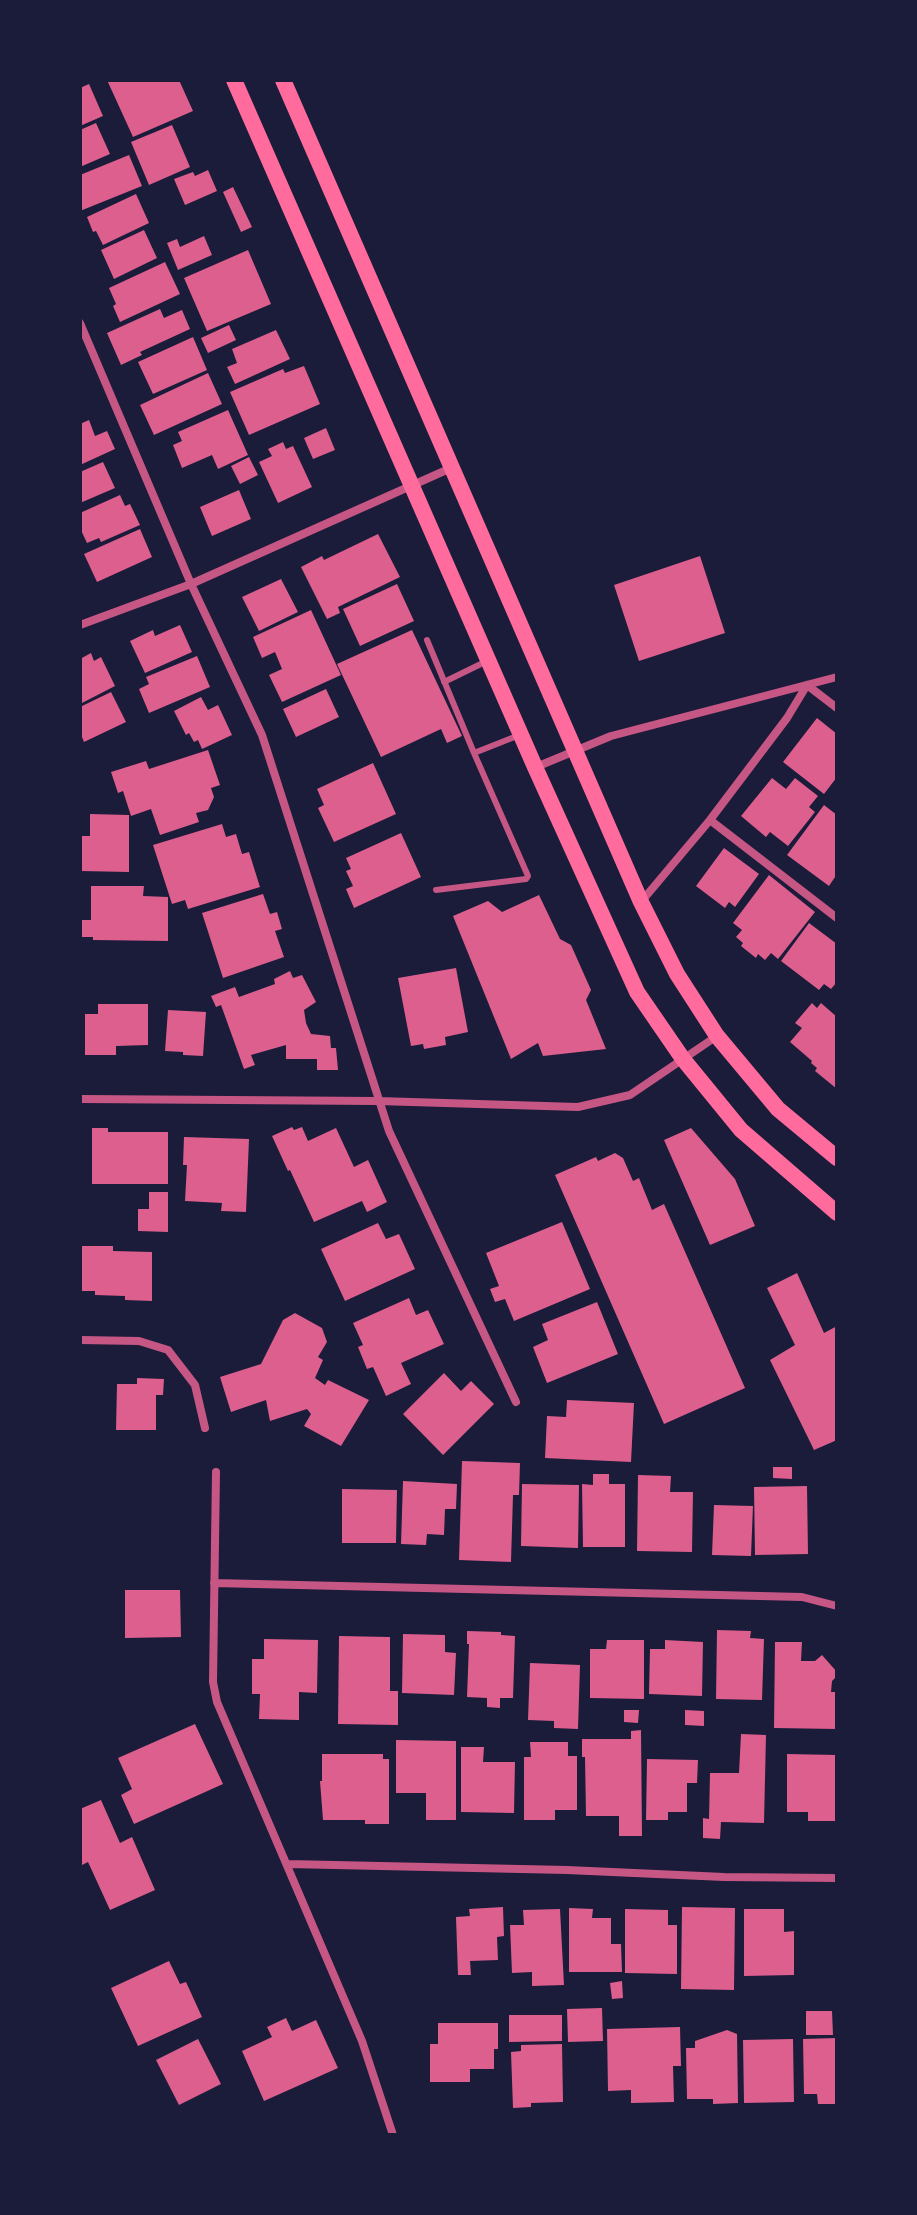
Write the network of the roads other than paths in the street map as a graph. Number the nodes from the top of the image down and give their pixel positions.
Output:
1 (234, 80) edge
2 (283, 80) edge
3 (80, 323) edge
4 (451, 468) junction
5 (412, 485) junction
6 (191, 584) junction
7 (80, 625) edge
8 (427, 640) dead end
9 (489, 660) junction
10 (837, 677) edge
11 (444, 682) junction
12 (807, 685) junction
13 (837, 708) edge
14 (521, 734) junction
15 (574, 750) junction
16 (474, 753) junction
17 (535, 767) junction
18 (710, 820) junction
19 (436, 890) dead end
20 (641, 902) junction
21 (837, 918) edge
22 (717, 1036) junction
23 (683, 1059) junction
24 (80, 1099) edge
25 (378, 1101) junction
26 (837, 1158) edge
27 (837, 1213) edge
28 (80, 1340) edge
29 (516, 1402) dead end
30 (205, 1428) dead end
31 (216, 1472) dead end
32 (214, 1583) junction
33 (837, 1606) edge
34 (288, 1864) junction
35 (837, 1878) edge
36 (393, 2135) edge

1 - 5 main road
2 - 4 main road
3 - 6 street
4 - 5 street
4 - 15 main road
5 - 6 street
5 - 9 main road
6 - 7 street
6 - 25 street
8 - 11 lane
9 - 11 lane
9 - 14 main road
10 - 12 street
11 - 16 lane
12 - 13 street
12 - 15 street
12 - 18 street
14 - 16 lane
14 - 17 main road
15 - 17 street
15 - 20 main road
16 - 19 lane
17 - 23 main road
18 - 20 street
18 - 21 street
20 - 22 main road
22 - 23 street
22 - 26 main road
23 - 25 street
23 - 27 main road
24 - 25 street
25 - 29 street
28 - 30 street
31 - 32 street
32 - 33 street
32 - 34 street
34 - 35 street
34 - 36 street

